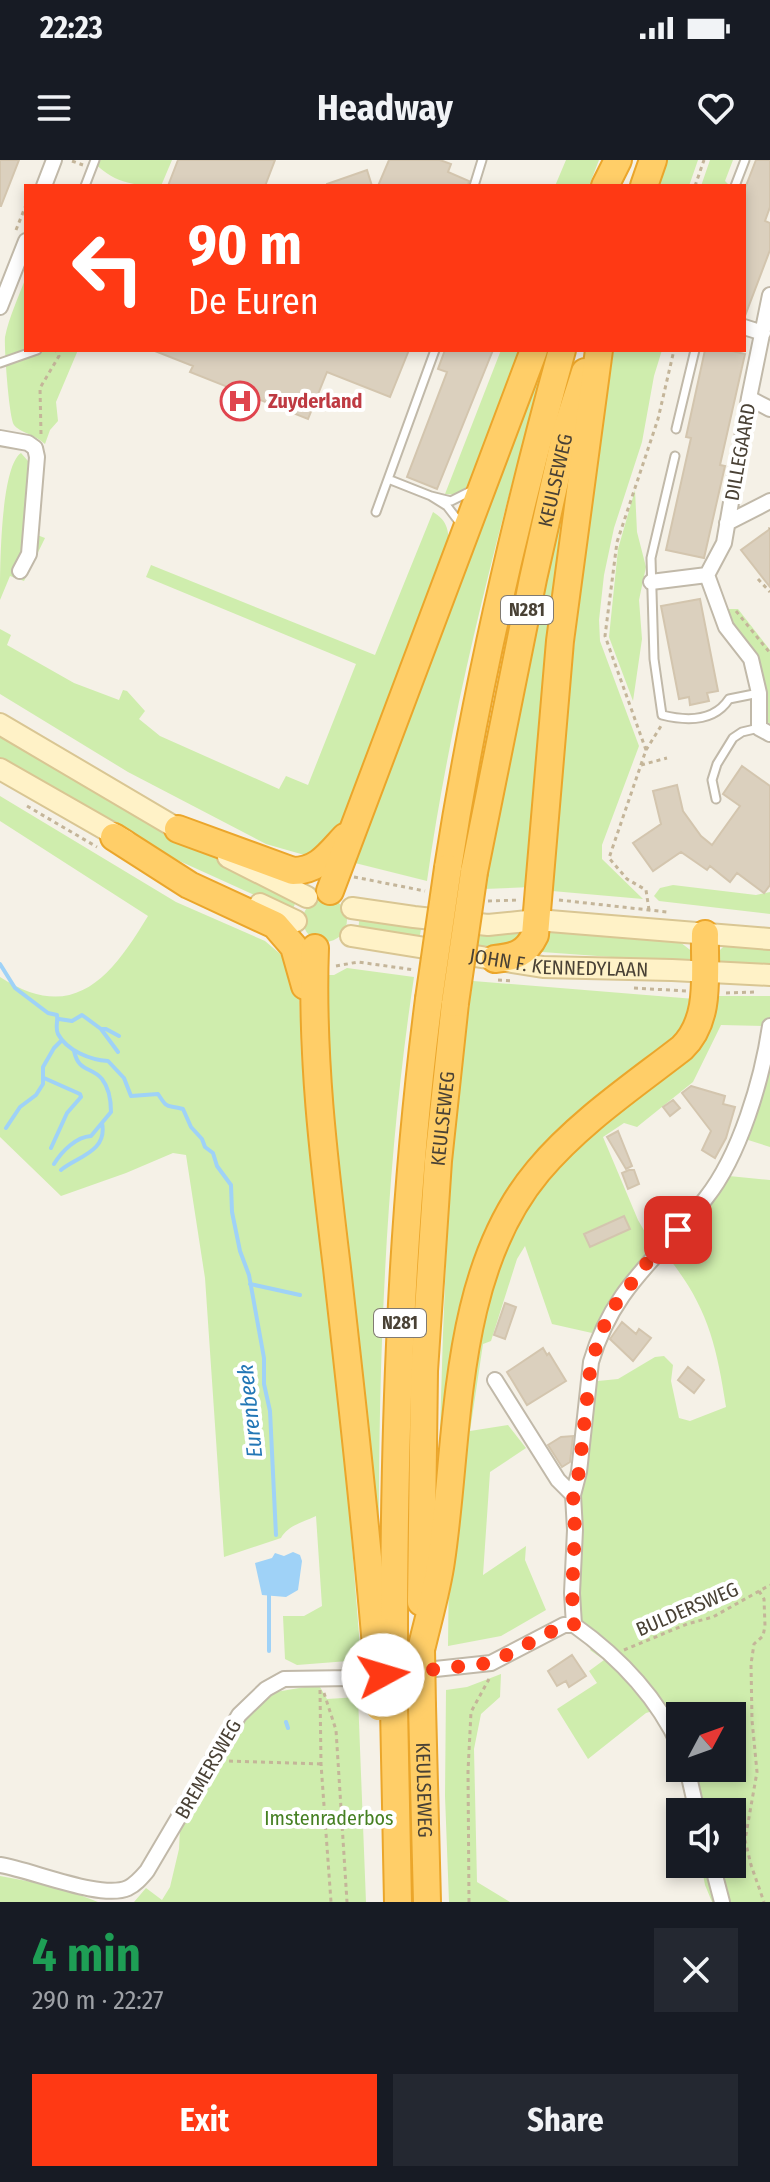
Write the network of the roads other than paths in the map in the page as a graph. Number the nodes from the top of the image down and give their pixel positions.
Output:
1 (54, 160) edge
2 (95, 160) edge
3 (482, 160) edge
4 (620, 160) edge
5 (653, 160) edge
6 (745, 160) edge
7 (45, 184) edge
8 (86, 184) edge
9 (475, 184) edge
10 (606, 184) edge
11 (614, 184) edge
12 (645, 184) edge
13 (736, 184) edge
14 (21, 236) edge
15 (769, 304) edge
16 (0, 307) edge
17 (746, 328) edge
18 (763, 333) junction
19 (31, 352) edge
20 (434, 352) edge
21 (533, 352) edge
22 (561, 352) edge
23 (591, 352) edge
24 (599, 352) edge
25 (695, 352) edge
26 (0, 363) edge
27 (749, 398) junction
28 (770, 409) edge
29 (676, 429) dead end
30 (0, 438) edge
31 (675, 456) dead end
32 (388, 479) junction
33 (485, 480) junction
34 (431, 496) junction
35 (770, 501) edge
36 (376, 512) dead end
37 (727, 523) junction
38 (462, 539) junction
39 (20, 571) dead end
40 (707, 575) junction
41 (651, 582) junction
42 (759, 693) junction
43 (0, 724) edge
44 (764, 731) edge
45 (0, 769) edge
46 (716, 799) dead end
47 (354, 827) junction
48 (178, 829) junction
49 (114, 837) junction
50 (324, 887) junction
51 (352, 908) junction
52 (538, 910) junction
53 (296, 921) junction
54 (705, 934) junction
55 (351, 936) junction
56 (770, 939) edge
57 (315, 948) junction
58 (495, 959) junction
59 (704, 982) junction
60 (766, 983) edge
61 (442, 1001) junction
62 (312, 1008) junction
63 (770, 1026) edge
64 (495, 1380) dead end
65 (573, 1495) junction
66 (574, 1625) junction
67 (385, 1648) junction
68 (421, 1650) junction
69 (666, 1722) edge
70 (0, 1865) edge
71 (716, 1878) edge
72 (398, 1902) edge
73 (427, 1902) edge
74 (722, 1902) edge

1 - 7 street
2 - 8 lane
3 - 9 lane
4 - 10 highway
4 - 11 highway
5 - 12 highway
6 - 13 lane
14 - 16 street
15 - 18 street, DILLEGAARD
17 - 18 street
18 - 27 street, DILLEGAARD
19 - 26 lane
20 - 32 lane
21 - 33 highway
22 - 61 highway, KEULSEWEG / N281, bridge
23 - 61 highway, KEULSEWEG / N281, bridge
24 - 52 highway, N281
25 - 29 lane
27 - 28 street
27 - 37 street, DILLEGAARD
30 - 39 street
31 - 41 lane
32 - 34 lane
32 - 36 lane
33 - 34 lane
33 - 38 highway
34 - 38 lane
35 - 37 street, DILLEGAARD
37 - 40 street, DILLEGAARD
38 - 47 highway
40 - 41 street
40 - 42 street
41 - 42 lane
42 - 44 street
43 - 48 street
44 - 46 lane
45 - 49 street
47 - 48 highway
47 - 50 highway
48 - 50 street
49 - 53 street
49 - 62 highway, N281
50 - 51 street
50 - 53 street
51 - 52 street, JOHN F. KENNEDYLAAN
51 - 55 street
52 - 54 street, JOHN F. KENNEDYLAAN
52 - 58 highway, N281
53 - 57 street
54 - 56 street, JOHN F. KENNEDYLAAN
54 - 59 highway, N281
55 - 57 street
55 - 58 street, JOHN F. KENNEDYLAAN
57 - 62 highway, N281
58 - 59 street, JOHN F. KENNEDYLAAN
59 - 60 street, JOHN F. KENNEDYLAAN
59 - 68 highway, N281
61 - 67 highway, KEULSEWEG / N281
61 - 68 highway, KEULSEWEG / N281
62 - 67 highway, N281
63 - 65 street
64 - 65 street
65 - 66 street
66 - 69 street
66 - 70 street, BREMERSWEG
67 - 72 highway, KEULSEWEG / N281
68 - 73 highway, KEULSEWEG / N281, bridge
71 - 74 street

